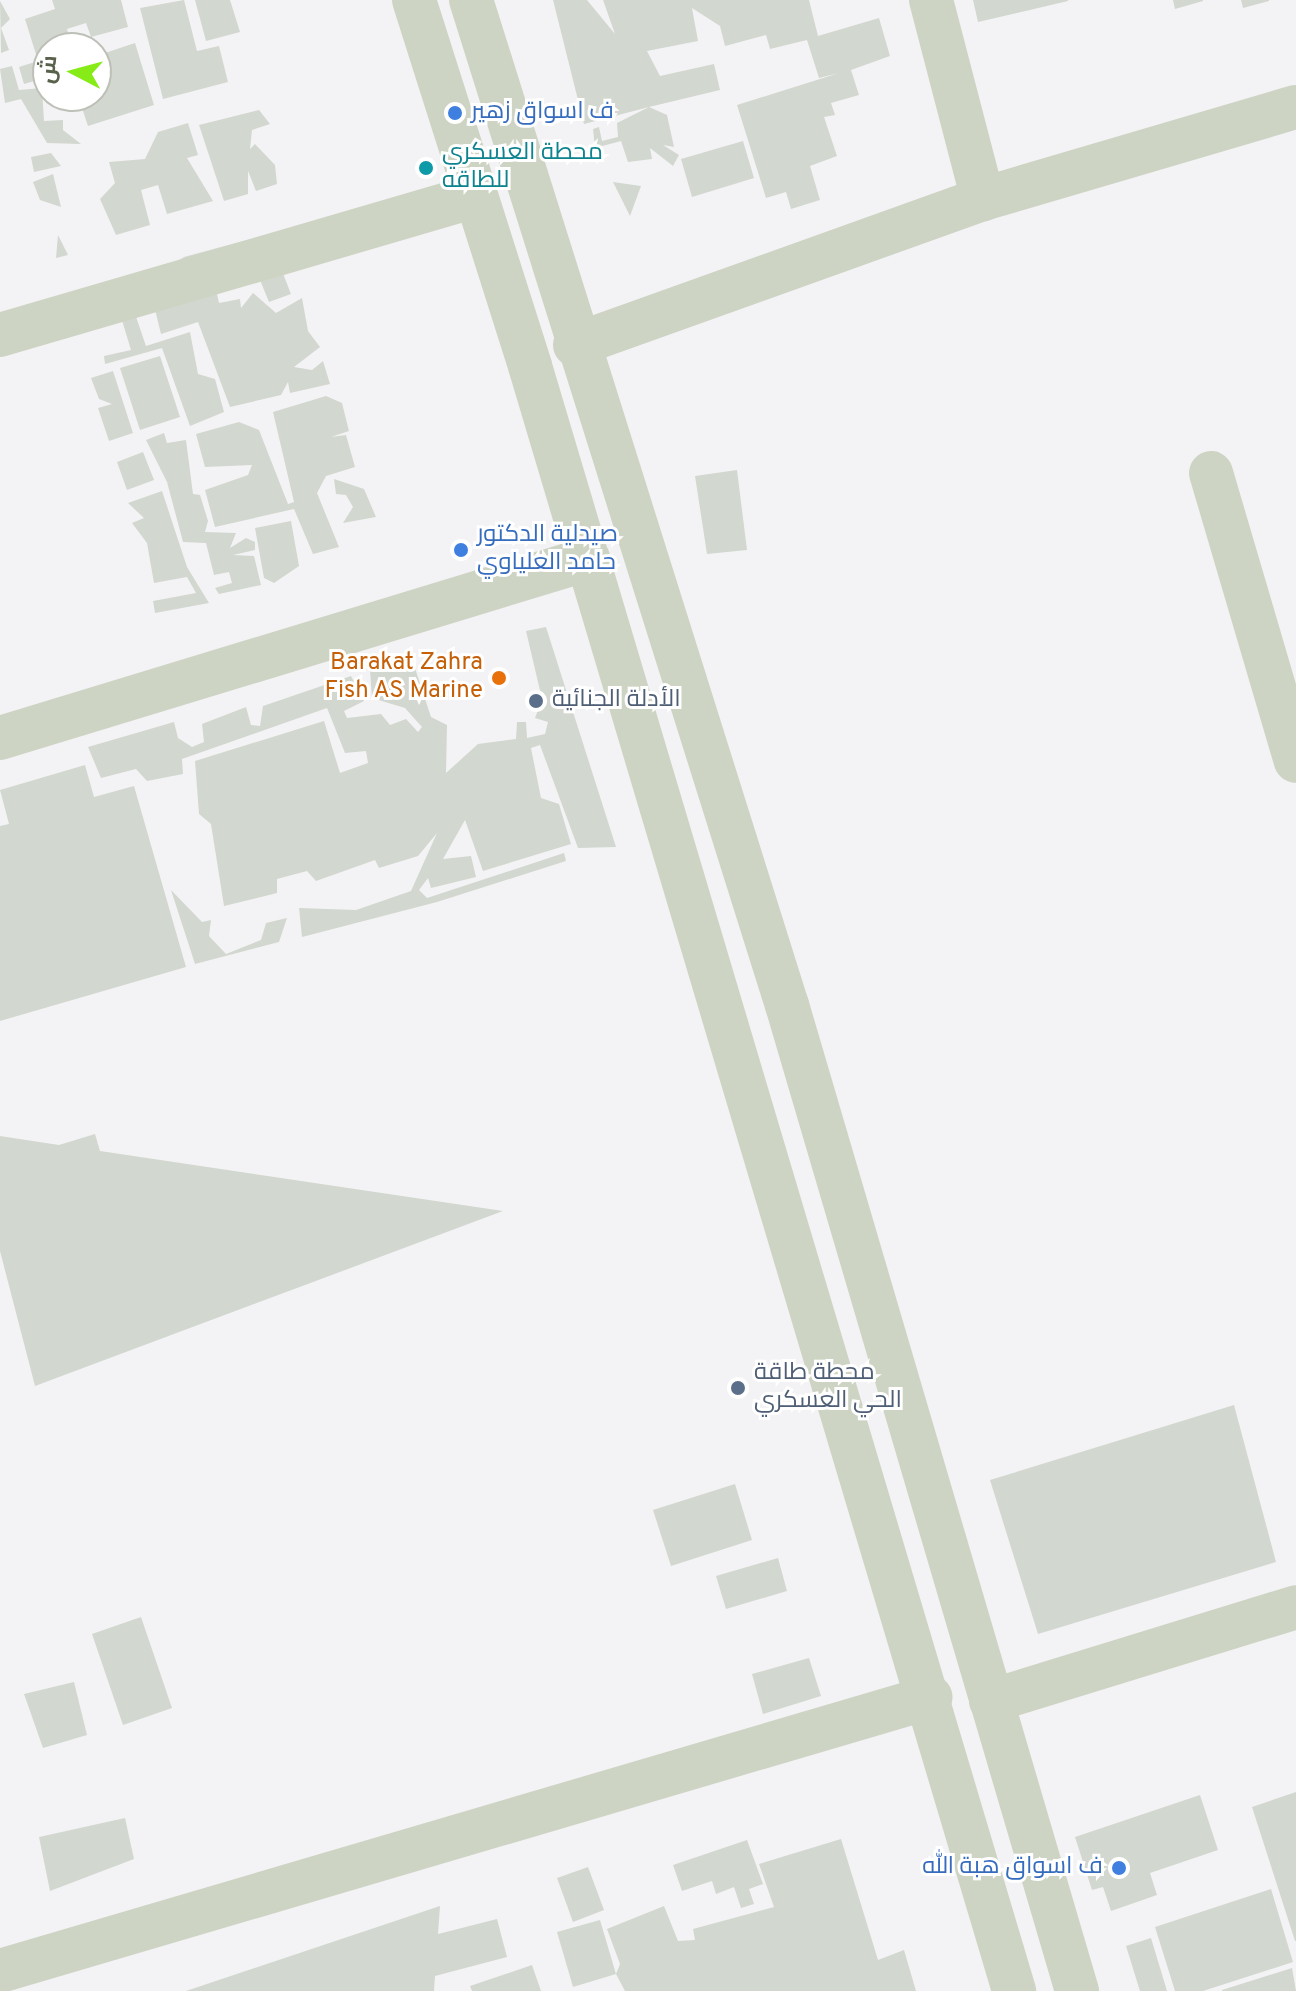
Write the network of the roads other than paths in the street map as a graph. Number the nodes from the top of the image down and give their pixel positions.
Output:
1 (414, 0) edge
2 (471, 0) edge
3 (931, 0) edge
4 (1296, 107) edge
5 (472, 197) junction
6 (983, 199) junction
7 (3, 322) edge
8 (575, 345) junction
9 (1211, 473) dead end
10 (588, 559) junction
11 (0, 738) edge
12 (1296, 761) edge
13 (1296, 1607) edge
14 (931, 1697) junction
15 (991, 1701) junction
16 (0, 1971) edge
17 (1014, 1991) edge
18 (1077, 1991) edge

1 - 5 street
2 - 8 street
3 - 6 street
4 - 6 street
5 - 7 street
5 - 10 street
6 - 8 street
8 - 15 street
9 - 12 street
10 - 11 street
10 - 14 street
13 - 15 street
14 - 16 street
14 - 17 street
15 - 18 street

